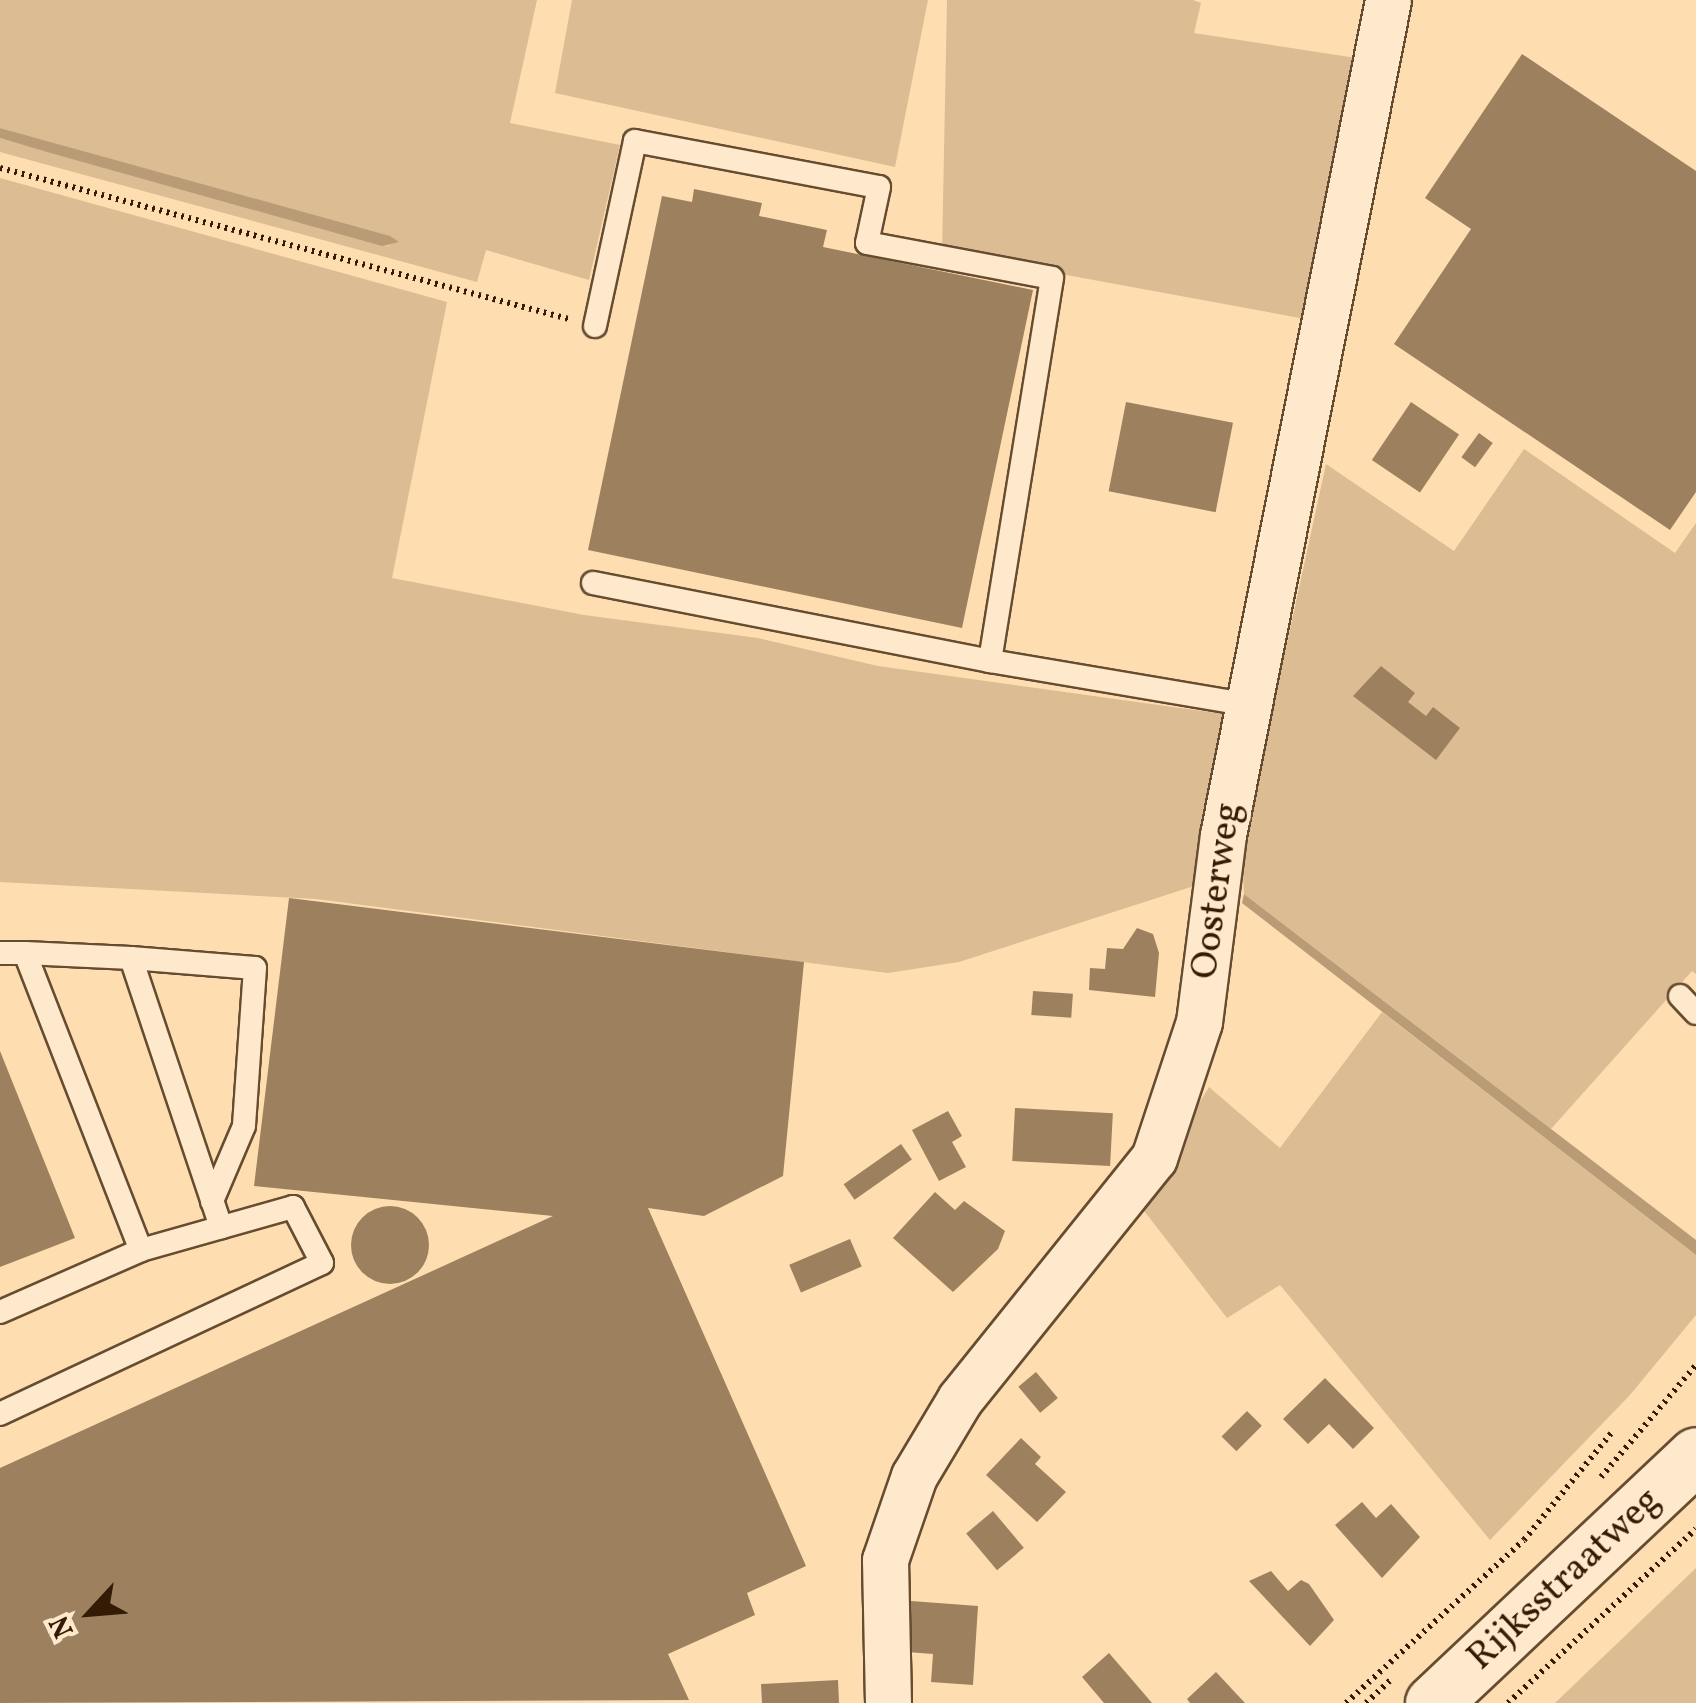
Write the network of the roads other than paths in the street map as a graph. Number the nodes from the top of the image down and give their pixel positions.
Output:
1 (1388, 0) edge
2 (595, 326) road end
3 (592, 583) dead end
4 (990, 661) junction
5 (1250, 706) junction
6 (0, 953) edge
7 (25, 954) junction
8 (131, 958) junction
9 (212, 1201) junction
10 (222, 1227) junction
11 (141, 1250) junction
12 (0, 1312) edge
13 (0, 1414) edge
14 (1696, 1455) edge
15 (888, 1703) edge
16 (1433, 1703) edge

1 - 5 street, Oosterweg
2 - 4 lane
3 - 4 lane
4 - 5 lane
5 - 15 street, Oosterweg
6 - 7 lane
7 - 8 lane
7 - 11 lane
8 - 9 lane
8 - 9 lane
9 - 10 lane
10 - 11 lane
10 - 13 lane
11 - 12 lane
14 - 16 main road, Rijksstraatweg

